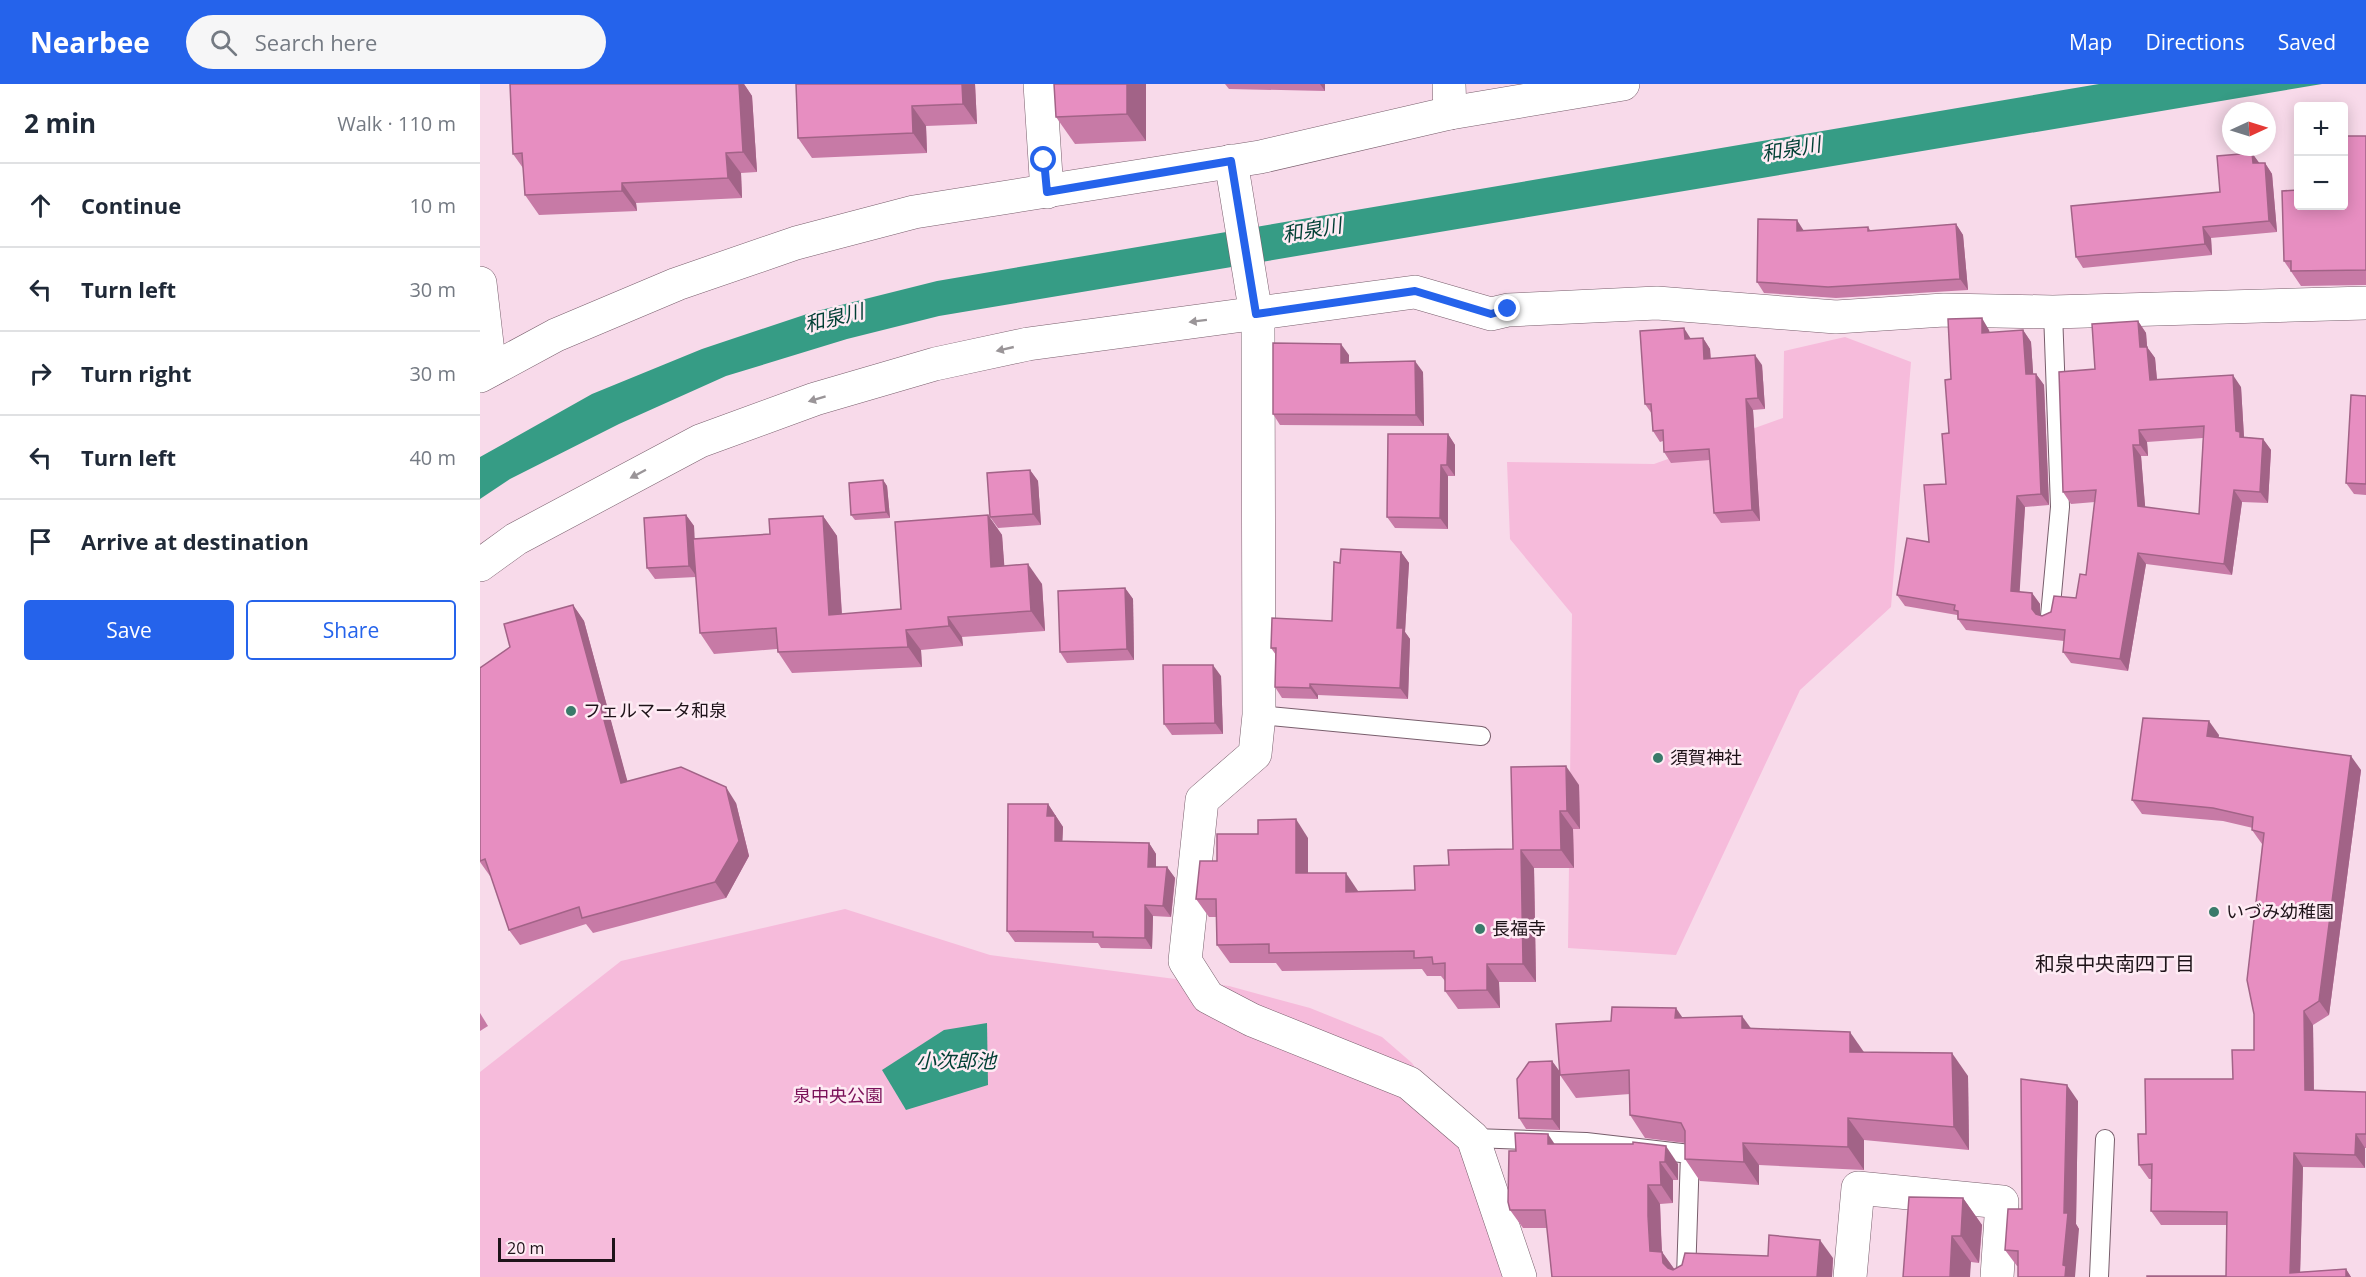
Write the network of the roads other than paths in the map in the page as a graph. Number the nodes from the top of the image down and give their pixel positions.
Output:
1 (1040, 84) edge
2 (1623, 84) edge
3 (1449, 99) edge
4 (1231, 161) junction
5 (1047, 192) junction
6 (480, 283) edge
7 (1254, 302) junction
8 (2366, 303) edge
9 (2053, 312) junction
10 (485, 373) edge
11 (480, 565) edge
12 (2050, 616) edge
13 (1259, 715) junction
14 (1481, 736) dead end
15 (1473, 1138) junction
16 (2104, 1139) dead end
17 (1520, 1277) edge
18 (1686, 1277) edge
19 (1850, 1277) edge
20 (1997, 1277) edge
21 (2099, 1277) edge

1 - 5 street
2 - 3 street
3 - 4 street
4 - 5 street
4 - 7 street
5 - 10 street
6 - 10 street
7 - 9 street
7 -> 11 street
7 - 13 street
8 - 9 street
9 - 12 lane
13 - 14 lane
13 - 15 street
15 - 17 street
15 - 18 lane
16 - 21 lane
19 - 20 street

